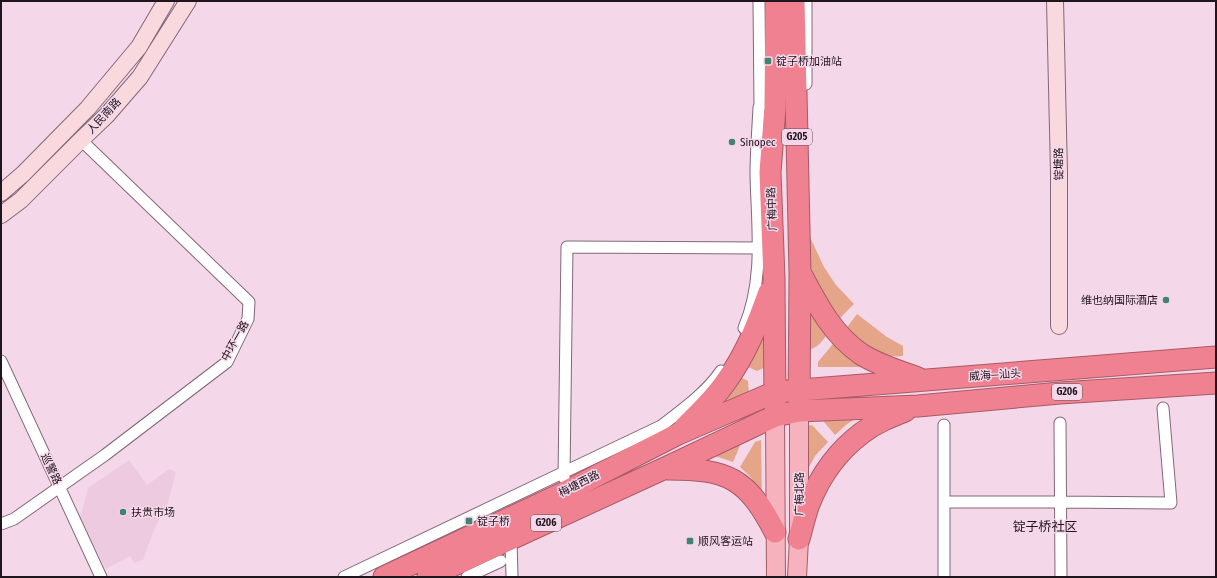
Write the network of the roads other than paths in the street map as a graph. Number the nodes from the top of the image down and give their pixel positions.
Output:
1 (166, 1) edge
2 (188, 1) edge
3 (759, 1) edge
4 (776, 1) edge
5 (794, 1) edge
6 (806, 1) edge
7 (1055, 1) edge
8 (81, 140) junction
9 (798, 159) junction
10 (1, 193) edge
11 (1, 215) edge
12 (766, 248) junction
13 (800, 274) junction
14 (774, 278) junction
15 (774, 319) junction
16 (800, 320) junction
17 (1060, 326) dead end
18 (1216, 357) edge
19 (1, 361) edge
20 (923, 380) junction
21 (1216, 383) edge
22 (799, 390) junction
23 (775, 392) junction
24 (918, 406) junction
25 (1163, 408) dead end
26 (799, 411) junction
27 (775, 416) junction
28 (1060, 423) dead end
29 (944, 426) dead end
30 (678, 434) junction
31 (663, 469) junction
32 (565, 471) junction
33 (59, 487) junction
34 (563, 493) junction
35 (944, 502) junction
36 (1060, 502) junction
37 (1, 524) edge
38 (775, 532) junction
39 (511, 539) junction
40 (799, 539) junction
41 (501, 561) dead end
42 (101, 577) edge
43 (344, 577) edge
44 (384, 577) edge
45 (428, 577) edge
46 (467, 577) edge
47 (512, 577) edge
48 (776, 577) edge
49 (797, 577) edge
50 (944, 577) edge
51 (1061, 577) edge

1 - 10 street, 人民南路
2 - 8 street, 人民南路
3 - 12 street
4 - 12 highway, 广梅中路 / G205
5 - 9 highway, G205
6 - 9 street
7 - 17 street, 锭塘路
8 - 11 street, 人民南路
8 - 33 street, 中环一路
9 - 13 highway, G205
12 - 14 highway, 广梅中路 / G205
12 - 32 street
12 - 32 street
13 - 16 highway, G205
13 - 20 highway
14 - 15 highway, 广梅中路 / G205
14 - 30 highway
15 - 16 highway
15 - 23 highway, 广梅中路 / G205
16 - 22 highway, G205
18 - 20 highway, 威海—汕头 / G206
19 - 33 street, 巡警路
20 - 22 highway, 威海—汕头 / G206
21 - 24 highway, 威海—汕头 / G206
22 - 23 highway, 威海—汕头 / G206
22 - 26 highway, G205
23 - 27 highway, 广梅中路 / G205
23 - 30 highway, 梅塘西路 / G206
24 - 26 highway, 威海—汕头 / G206
24 - 40 highway
25 - 36 street
26 - 27 highway, 威海—汕头 / G206
26 - 40 main road, 广梅北路
27 - 31 highway, 梅塘西路 / G206
27 - 38 main road
28 - 36 street
29 - 35 street
30 - 34 highway, 梅塘西路 / G206
31 - 38 highway
31 - 39 highway, 梅塘西路 / G206
32 - 34 street
32 - 43 street
33 - 37 street, 中环一路
33 - 42 street, 巡警路
34 - 44 highway, 梅塘西路 / G206
35 - 36 street
35 - 50 street
36 - 51 street
38 - 48 main road
39 - 45 highway, 梅塘西路 / G206
39 - 47 street
40 - 49 main road, 广梅北路
41 - 46 street

